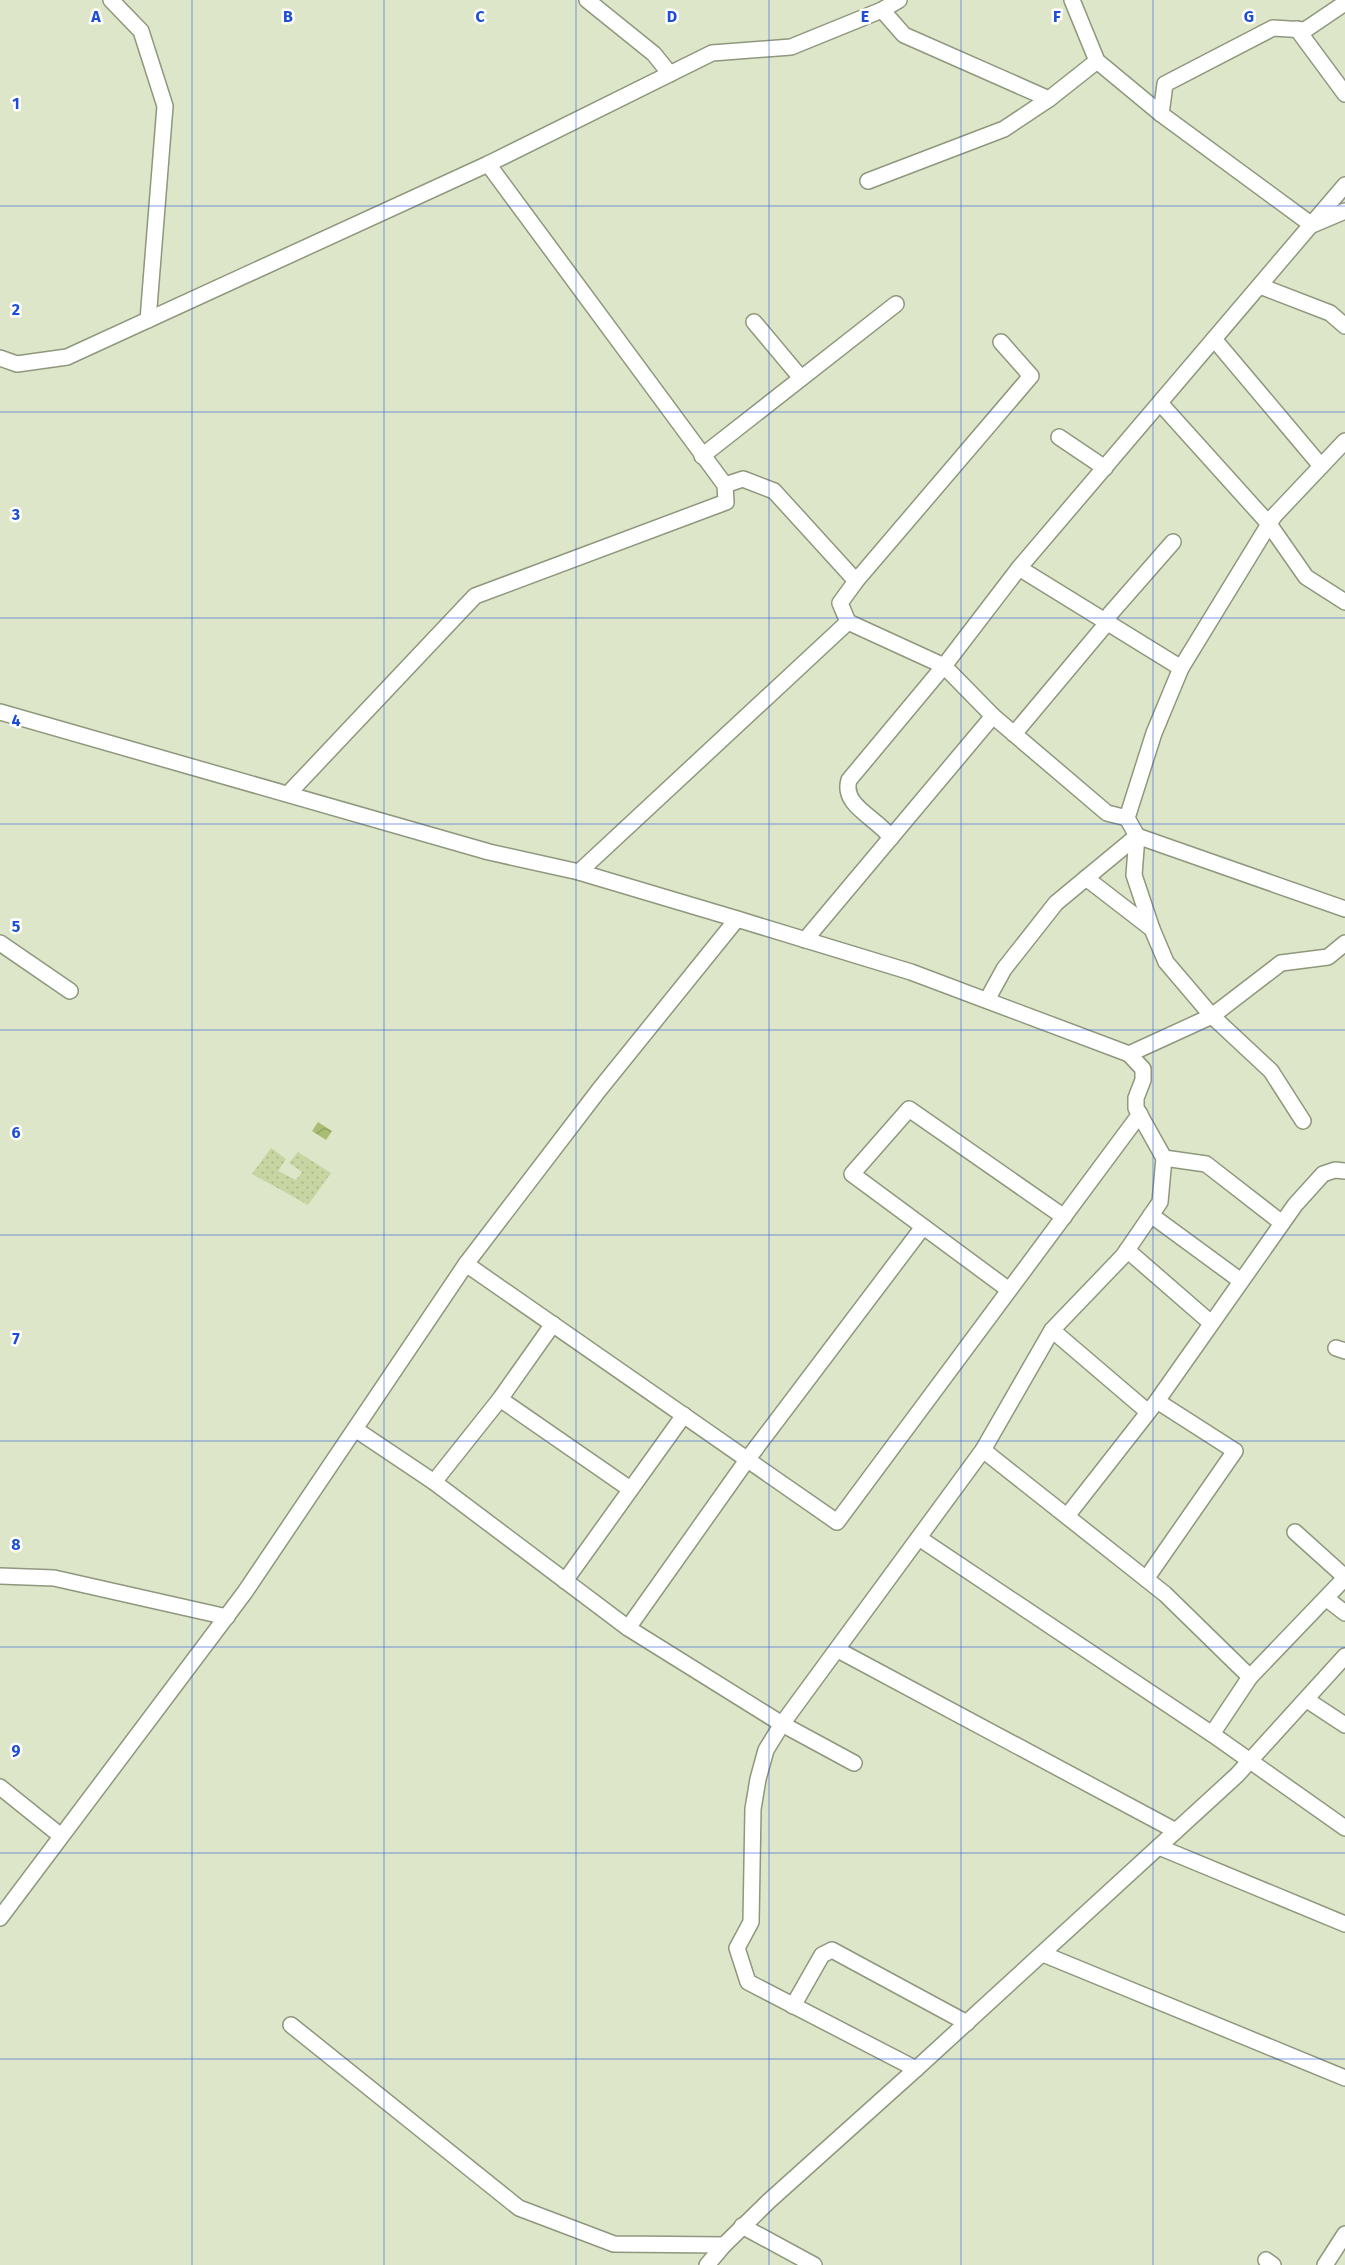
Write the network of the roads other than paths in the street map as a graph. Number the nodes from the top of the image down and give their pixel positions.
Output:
1 (112, 0) edge
2 (587, 0) edge
3 (899, 0) edge
4 (1072, 0) edge
5 (1345, 4) edge
6 (882, 10) junction
7 (1298, 30) junction
8 (1096, 61) junction
9 (670, 74) junction
10 (1345, 94) edge
11 (1048, 99) junction
12 (1161, 114) junction
13 (488, 164) junction
14 (868, 181) dead end
15 (1345, 185) edge
16 (1345, 211) edge
17 (1312, 225) junction
18 (1260, 286) junction
19 (896, 304) dead end
20 (148, 320) junction
21 (754, 322) dead end
22 (1345, 326) edge
23 (1214, 339) junction
24 (1001, 342) dead end
25 (0, 358) edge
26 (801, 378) junction
27 (1160, 403) junction
28 (1059, 436) dead end
29 (1345, 441) edge
30 (702, 456) junction
31 (1321, 466) junction
32 (1105, 468) junction
33 (725, 485) junction
34 (1269, 524) junction
35 (1173, 542) dead end
36 (1019, 568) junction
37 (856, 581) junction
38 (1345, 602) edge
39 (848, 622) junction
40 (1107, 622) junction
41 (944, 666) junction
42 (1181, 668) junction
43 (0, 712) edge
44 (993, 716) junction
45 (1014, 734) junction
46 (288, 794) junction
47 (1127, 818) junction
48 (1137, 836) junction
49 (891, 838) junction
50 (580, 872) junction
51 (1086, 878) junction
52 (1345, 908) edge
53 (737, 919) junction
54 (1152, 929) junction
55 (805, 940) junction
56 (0, 942) edge
57 (1345, 943) edge
58 (70, 991) dead end
59 (987, 1000) junction
60 (1212, 1016) junction
61 (1129, 1054) junction
62 (1140, 1114) junction
63 (1303, 1121) dead end
64 (1164, 1158) junction
65 (1345, 1171) edge
66 (1151, 1215) junction
67 (1064, 1217) junction
68 (1282, 1223) junction
69 (923, 1227) junction
70 (1127, 1250) junction
71 (466, 1264) junction
72 (1241, 1281) junction
73 (1009, 1290) junction
74 (1211, 1323) junction
75 (553, 1324) junction
76 (1052, 1330) junction
77 (500, 1398) junction
78 (1152, 1406) junction
79 (684, 1415) junction
80 (355, 1429) junction
81 (983, 1450) junction
82 (748, 1460) junction
83 (434, 1482) junction
84 (630, 1489) junction
85 (1067, 1516) junction
86 (1296, 1532) dead end
87 (919, 1538) junction
88 (0, 1576) edge
89 (1345, 1578) edge
90 (1146, 1579) junction
91 (565, 1581) junction
92 (1327, 1599) junction
93 (1345, 1613) edge
94 (227, 1617) junction
95 (628, 1628) junction
96 (838, 1650) junction
97 (1345, 1656) edge
98 (1250, 1677) junction
99 (1307, 1700) junction
100 (782, 1724) junction
101 (1345, 1725) edge
102 (1212, 1734) junction
103 (1250, 1762) junction
104 (854, 1763) dead end
105 (0, 1787) edge
106 (1345, 1828) edge
107 (1176, 1831) junction
108 (61, 1836) junction
109 (1159, 1847) junction
110 (0, 1918) edge
111 (1345, 1924) edge
112 (1042, 1954) junction
113 (793, 2006) junction
114 (967, 2022) junction
115 (291, 2025) dead end
116 (916, 2069) junction
117 (1345, 2078) edge
118 (742, 2226) junction
119 (1345, 2234) edge
120 (724, 2245) junction
121 (708, 2265) edge
122 (814, 2265) edge
123 (1325, 2265) edge

1 - 20 street
2 - 9 street
3 - 6 street
4 - 8 street
5 - 7 street
6 - 9 street
6 - 11 street
7 - 10 street
7 - 12 street
8 - 11 street
8 - 12 street
9 - 13 street
11 - 14 street
12 - 17 street
13 - 20 street
13 - 30 street
15 - 17 street
16 - 17 street
17 - 18 street
18 - 22 street
18 - 23 street
19 - 26 street
20 - 25 street
21 - 26 street
23 - 27 street
23 - 31 street
24 - 37 street
26 - 30 street
27 - 32 street
27 - 34 street
28 - 32 street
29 - 31 street
30 - 33 street
31 - 34 street
32 - 36 street
33 - 37 street
33 - 46 street
34 - 38 street
34 - 42 street
35 - 40 street
36 - 40 street
36 - 41 street
37 - 39 street
39 - 41 street
39 - 50 street
40 - 42 street
40 - 45 street
41 - 44 street
41 - 49 street
42 - 47 street
43 - 46 street
44 - 45 street
44 - 49 street
45 - 47 street
46 - 50 street
47 - 48 street
48 - 51 street
48 - 52 street
48 - 54 street
49 - 55 street
50 - 53 street
51 - 54 street
51 - 59 street
53 - 55 street
53 - 71 street
54 - 60 street
55 - 59 street
56 - 58 street
57 - 60 street
59 - 61 street
60 - 61 street
60 - 63 street
61 - 62 street
62 - 64 street
62 - 67 street
64 - 66 street
64 - 68 street
65 - 68 street
66 - 70 street
66 - 72 street
67 - 69 street
67 - 73 street
68 - 72 street
69 - 73 street
69 - 82 street
70 - 74 street
70 - 76 street
71 - 75 street
71 - 80 street
72 - 74 street
73 - 82 street
74 - 78 street
75 - 77 street
75 - 79 street
76 - 78 street
76 - 81 street
77 - 83 street
77 - 84 street
78 - 85 street
78 - 90 street
79 - 82 street
79 - 84 street
80 - 83 street
80 - 94 street
81 - 85 street
81 - 87 street
82 - 95 street
83 - 91 street
84 - 91 street
85 - 90 street
86 - 89 street
87 - 96 street
87 - 102 street
88 - 94 street
89 - 92 street
90 - 98 street
91 - 95 street
92 - 93 street
92 - 98 street
94 - 108 street
95 - 100 street
96 - 100 street
96 - 107 street
97 - 99 street
98 - 102 street
99 - 101 street
99 - 103 street
100 - 104 street
100 - 113 street
102 - 103 street
103 - 106 street
103 - 107 street
105 - 108 street
107 - 109 street
108 - 110 street
109 - 111 street
109 - 112 street
112 - 114 street
112 - 117 street
113 - 114 street
113 - 116 street
114 - 116 street
115 - 120 street
116 - 118 street
118 - 120 street
118 - 122 street
119 - 123 street
120 - 121 street

